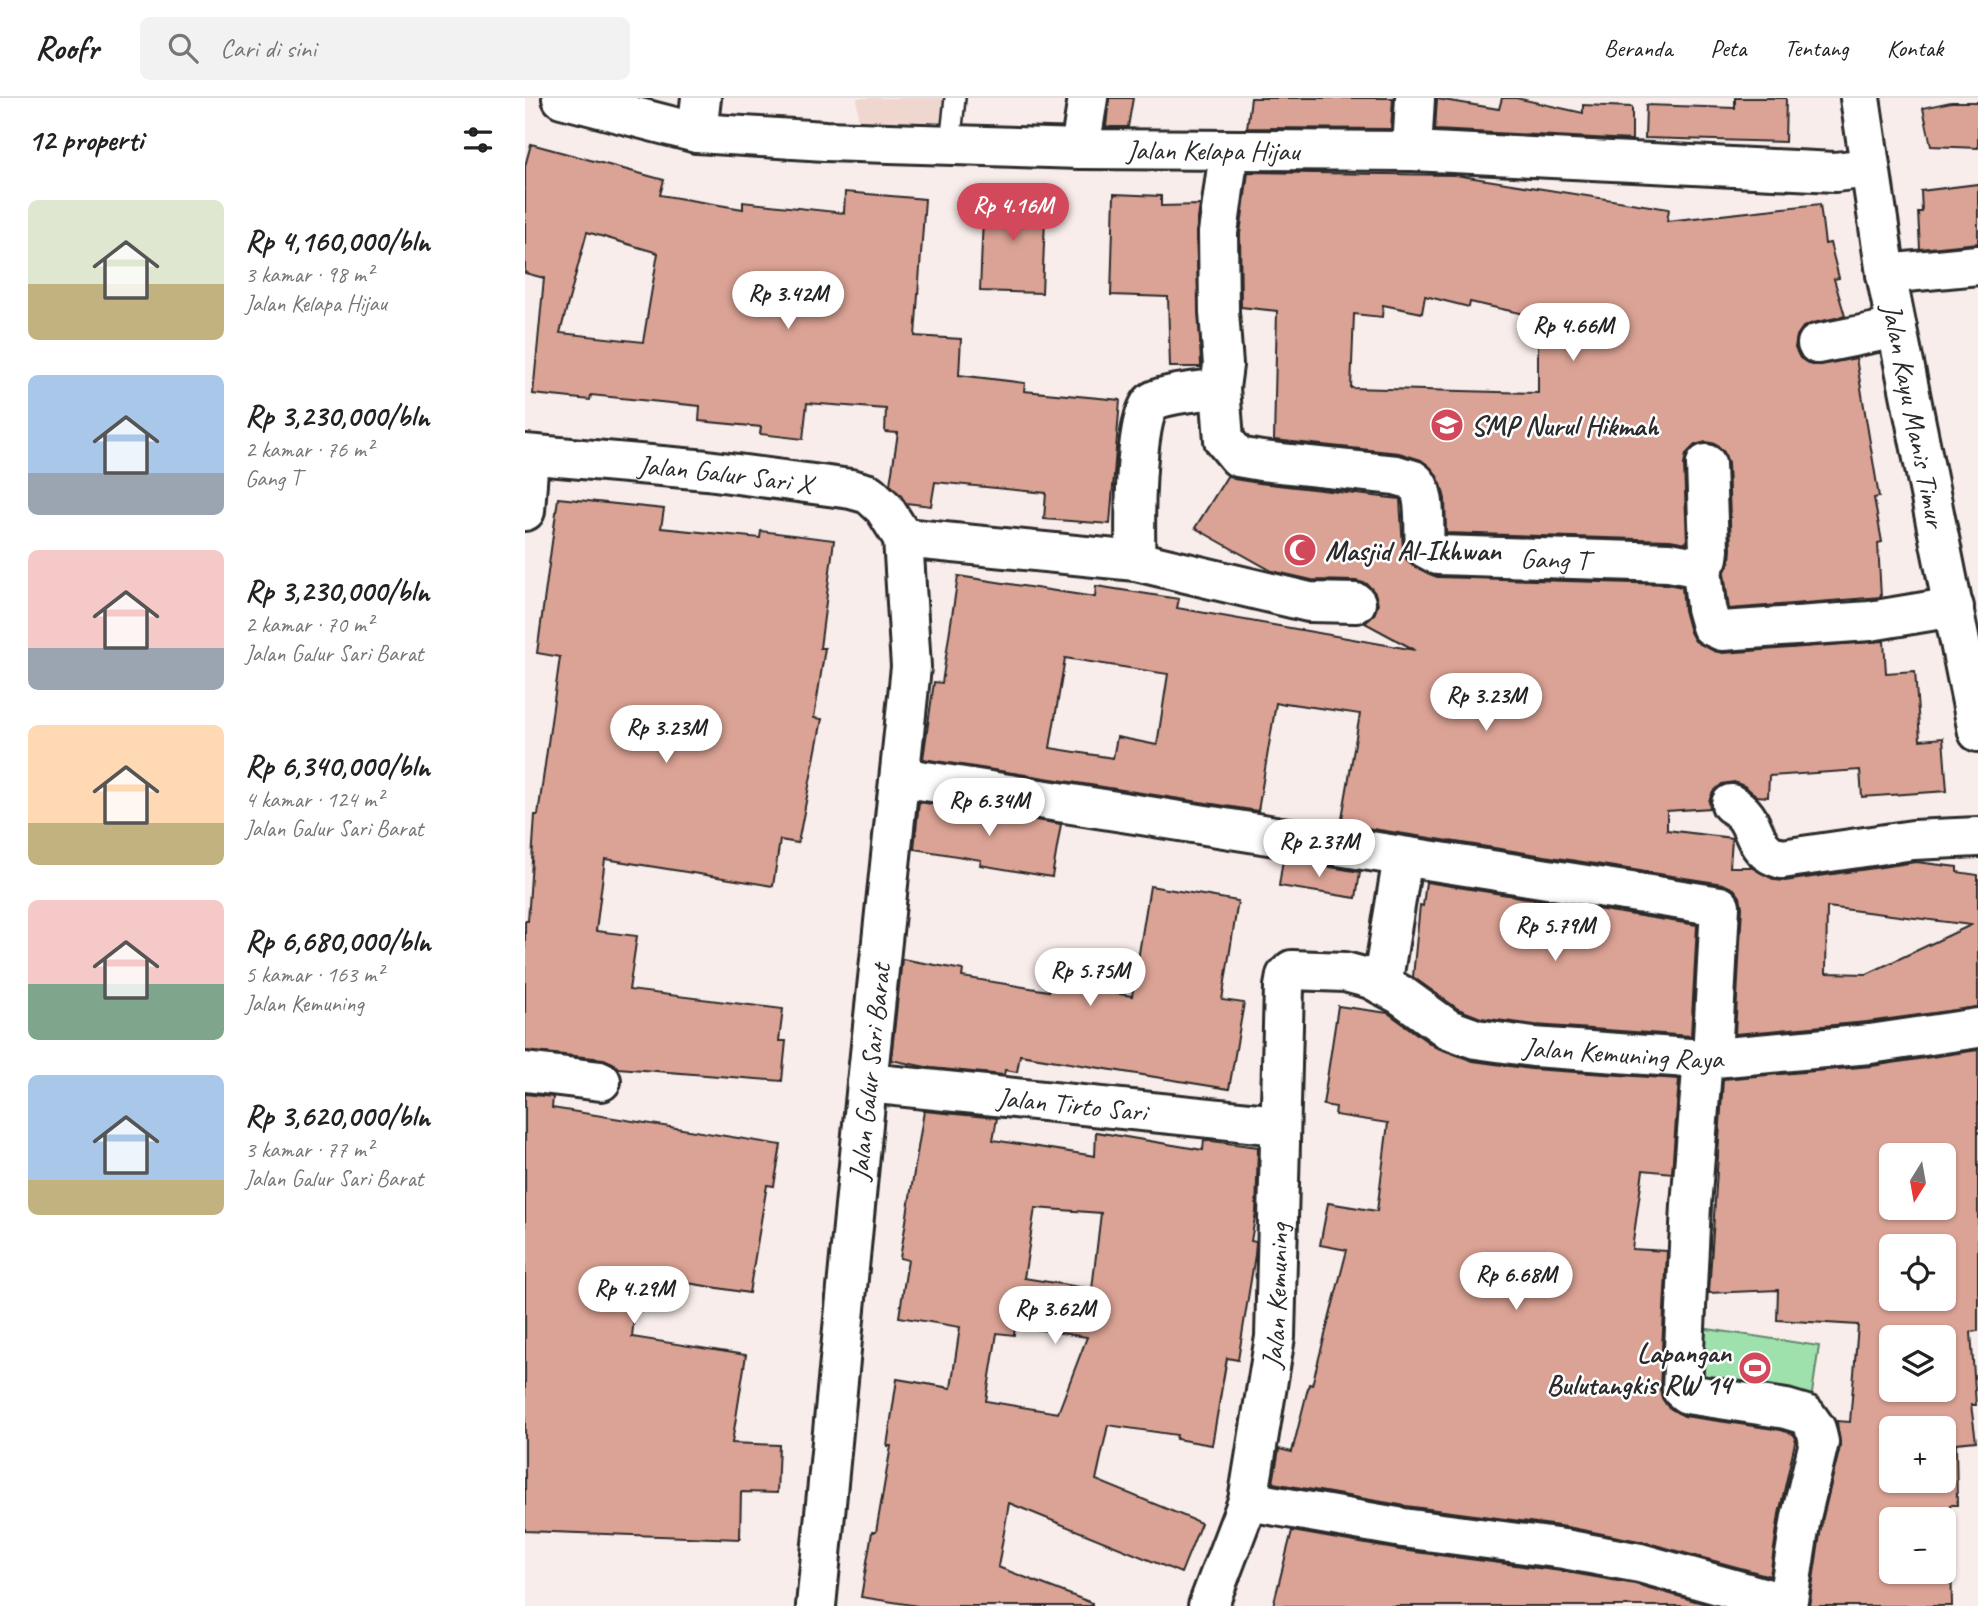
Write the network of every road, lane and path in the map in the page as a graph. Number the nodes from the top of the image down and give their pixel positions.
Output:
1 (562, 98) edge
2 (955, 98) edge
3 (1088, 98) edge
4 (1415, 98) edge
5 (1860, 98) edge
6 (699, 115) edge
7 (950, 146) junction
8 (1080, 149) junction
9 (1229, 152) junction
10 (1412, 152) junction
11 (1854, 170) junction
12 (1978, 265) edge
13 (1886, 274) junction
14 (1897, 328) junction
15 (1817, 344) dead end
16 (1220, 388) junction
17 (527, 454) edge
18 (1706, 464) dead end
19 (525, 511) edge
20 (904, 538) junction
21 (1136, 561) junction
22 (1702, 568) junction
23 (1356, 603) dead end
24 (1963, 621) edge
25 (1978, 732) edge
26 (900, 777) junction
27 (1731, 804) dead end
28 (1978, 837) edge
29 (1403, 857) junction
30 (1286, 976) joint
31 (1382, 985) junction
32 (1978, 1028) edge
33 (1707, 1058) junction
34 (525, 1072) edge
35 (601, 1081) dead end
36 (867, 1083) junction
37 (1279, 1125) junction
38 (1248, 1501) junction
39 (1787, 1605) edge
40 (816, 1606) edge
41 (1208, 1606) edge

1 - 6 street, Jalan Kelapa Hijau
2 - 7 lane
3 - 8 street
4 - 10 street
5 - 11 street, Jalan Kayu Manis Timur
6 - 7 street, Jalan Kelapa Hijau
7 - 8 street, Jalan Kelapa Hijau
8 - 9 street, Jalan Kelapa Hijau
9 - 10 street, Jalan Kelapa Hijau
9 - 16 street
10 - 11 street, Jalan Kelapa Hijau
11 - 13 street, Jalan Kayu Manis Timur
12 - 13 street
13 - 14 street, Jalan Kayu Manis Timur
14 - 15 street
14 - 24 street, Jalan Kayu Manis Timur
16 - 21 street
16 - 22 street, Gang T
17 - 19 street
17 - 20 street, Jalan Galur Sari X
18 - 22 street
20 - 21 street
20 - 26 street, Jalan Galur Sari Barat
21 - 23 street
22 - 24 street
24 - 25 street, Jalan Kayu Manis Timur
26 - 29 street
26 - 36 street, Jalan Galur Sari Barat
27 - 28 street
29 - 31 street
29 - 33 street
30 - 31 street, Jalan Kemuning Raya
30 - 37 street, Jalan Kemuning
31 - 33 street, Jalan Kemuning Raya
32 - 33 street, Jalan Kemuning Raya
33 - 39 street
34 - 35 street
36 - 37 street, Jalan Tirto Sari
36 - 40 street, Jalan Galur Sari Barat
37 - 38 street, Jalan Kemuning
38 - 39 street
38 - 41 street, Jalan Kemuning

